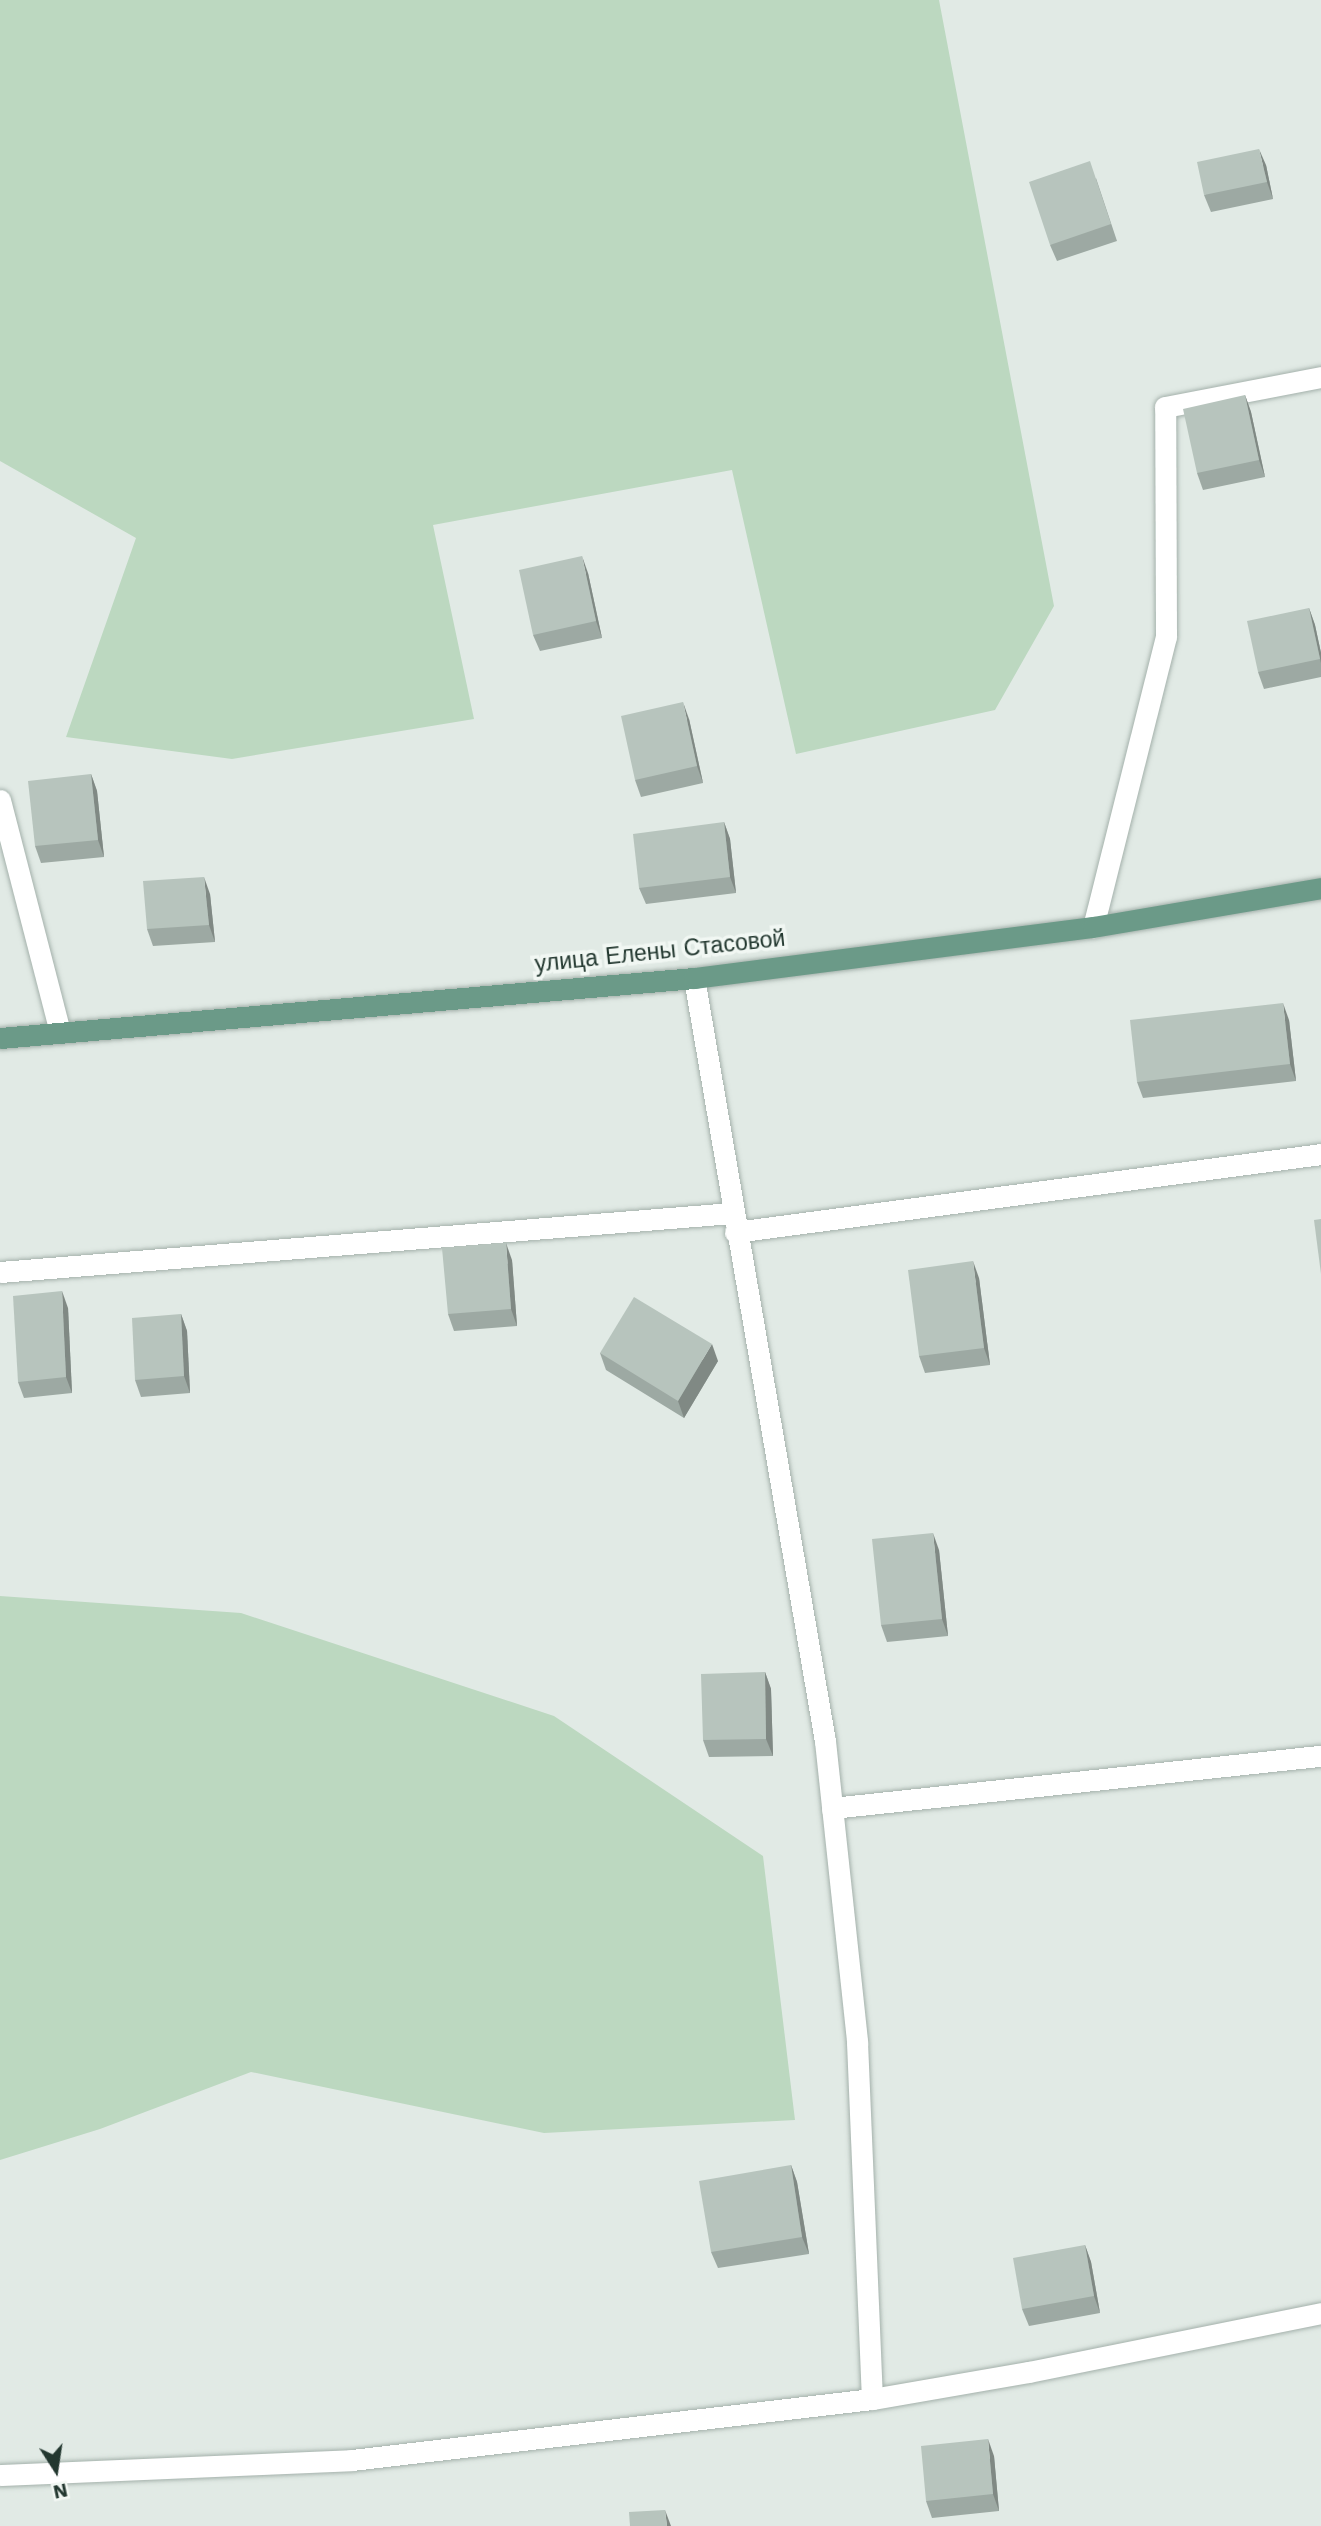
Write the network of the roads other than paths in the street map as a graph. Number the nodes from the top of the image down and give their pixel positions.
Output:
1 (1321, 377) edge
2 (0, 800) edge
3 (1321, 888) edge
4 (1093, 928) junction
5 (694, 978) junction
6 (60, 1032) junction
7 (0, 1038) edge
8 (1321, 1154) edge
9 (733, 1223) junction
10 (0, 1272) edge
11 (1321, 1756) edge
12 (832, 1808) junction
13 (1321, 2313) edge
14 (872, 2399) junction
15 (0, 2476) edge

1 - 4 street
2 - 6 street
3 - 4 main road, улица Елены Стасовой
4 - 5 main road, улица Елены Стасовой
5 - 6 main road, улица Елены Стасовой
5 - 9 street
6 - 7 main road, улица Елены Стасовой
8 - 9 street
9 - 10 street
9 - 12 street
11 - 12 street
12 - 14 street
13 - 14 street
14 - 15 street

